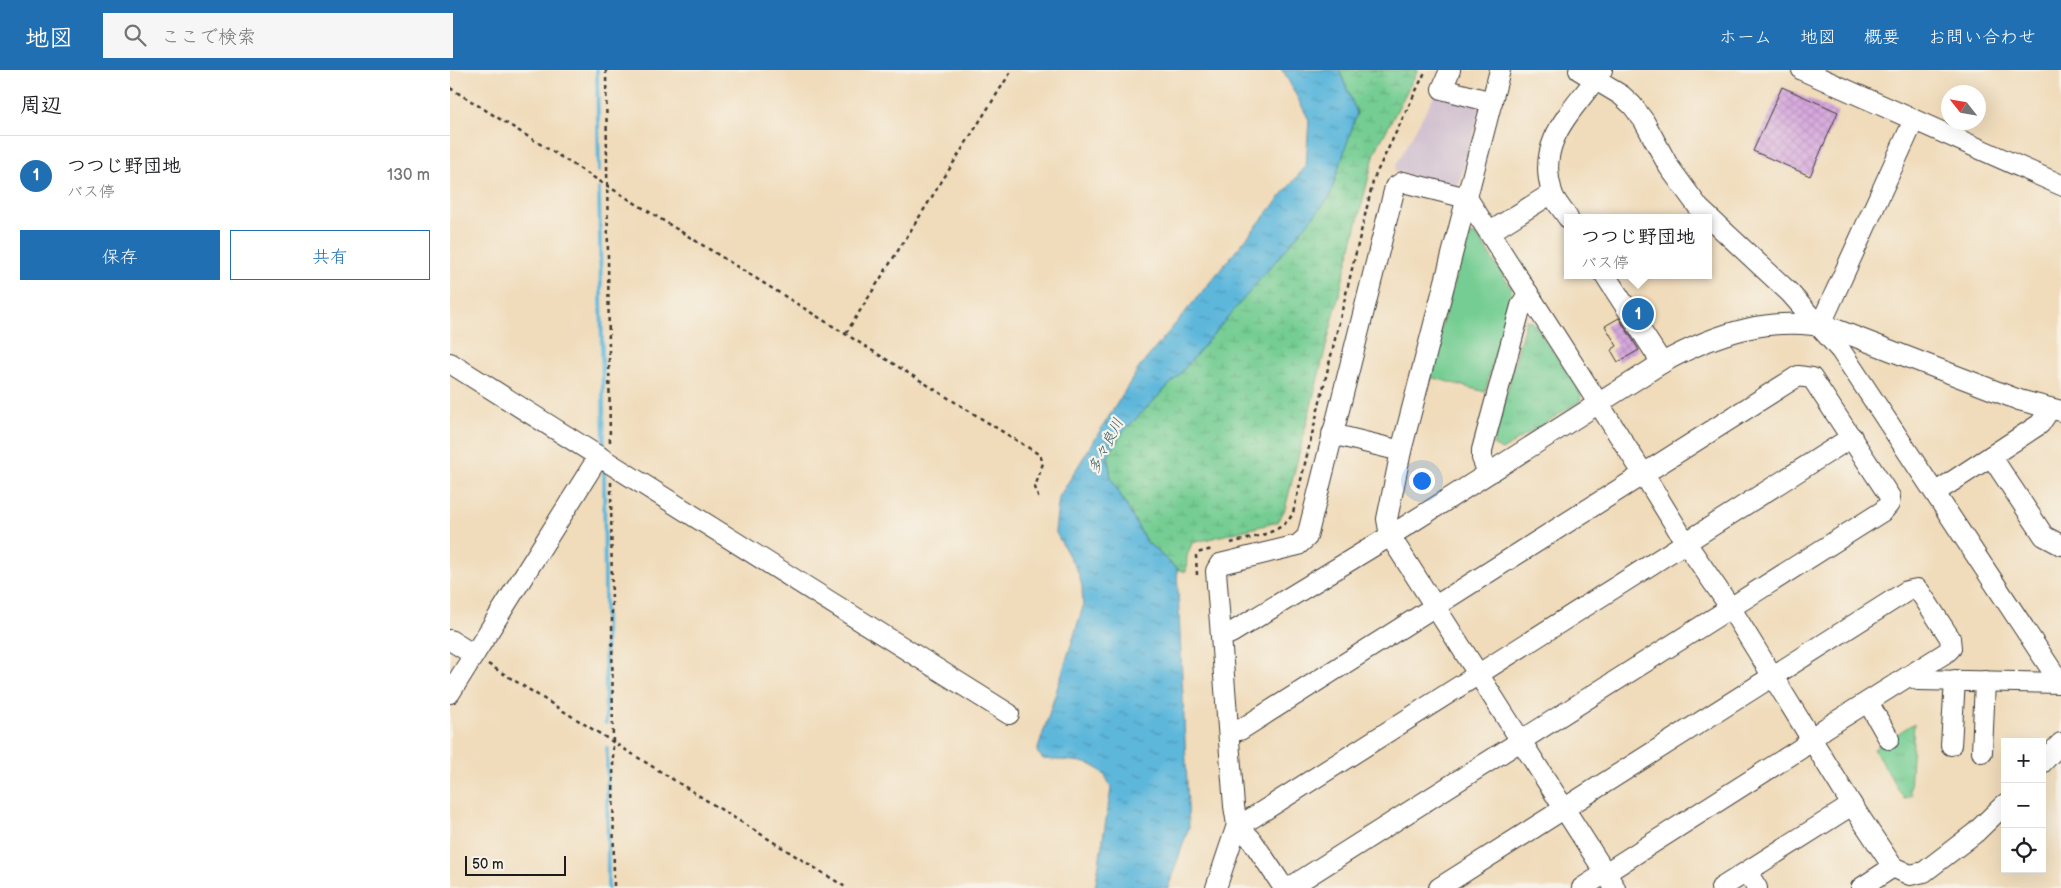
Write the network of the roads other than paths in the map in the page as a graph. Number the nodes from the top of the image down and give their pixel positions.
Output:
1 (1450, 70) edge
2 (1500, 70) edge
3 (1810, 71) edge
4 (1592, 73) edge
5 (1492, 102) junction
6 (1914, 120) junction
7 (2061, 185) edge
8 (1552, 193) junction
9 (1467, 198) junction
10 (1565, 214) edge
11 (1705, 214) edge
12 (1712, 220) edge
13 (1490, 232) junction
14 (1608, 279) edge
15 (1528, 293) junction
16 (1820, 326) junction
17 (450, 363) edge
18 (1662, 363) junction
19 (1598, 404) junction
20 (2055, 410) edge
21 (1332, 434) junction
22 (1852, 436) junction
23 (1401, 451) junction
24 (599, 456) junction
25 (1991, 456) junction
26 (1488, 473) junction
27 (1643, 473) junction
28 (1936, 492) junction
29 (1390, 536) junction
30 (1686, 543) junction
31 (2061, 545) edge
32 (1436, 606) junction
33 (1730, 607) junction
34 (1222, 636) junction
35 (450, 640) edge
36 (474, 655) junction
37 (2061, 655) edge
38 (2061, 674) edge
39 (1478, 675) junction
40 (1772, 675) junction
41 (1911, 676) junction
42 (1955, 680) junction
43 (1985, 681) junction
44 (2061, 682) edge
45 (450, 693) edge
46 (1868, 702) junction
47 (1009, 714) dead end
48 (1229, 732) junction
49 (1811, 739) junction
50 (1889, 739) dead end
51 (1520, 742) junction
52 (2061, 743) edge
53 (1951, 745) dead end
54 (1982, 752) dead end
55 (2046, 759) edge
56 (1852, 805) junction
57 (2001, 808) edge
58 (1563, 809) junction
59 (1238, 826) junction
60 (1893, 867) junction
61 (1752, 880) edge
62 (1610, 881) edge
63 (1216, 888) edge
64 (1284, 888) edge
65 (1289, 888) edge
66 (1439, 888) edge
67 (1582, 888) edge
68 (1721, 888) edge
69 (1861, 888) edge

1 - 5 street
2 - 5 street
3 - 6 street
4 - 8 street
4 - 11 street
5 - 9 street
6 - 7 street
6 - 16 street
8 - 10 street
8 - 13 street
9 - 13 street
9 - 21 street
9 - 23 street
12 - 16 street
13 - 15 street
14 - 18 street
15 - 19 street
15 - 26 street
16 - 18 street
16 - 20 street
16 - 28 street
17 - 24 street
18 - 19 street
19 - 26 street
19 - 27 street
20 - 25 street
21 - 23 street
21 - 34 street
22 - 27 street
22 - 30 street
22 - 33 street
23 - 29 street
24 - 36 street
24 - 47 street
25 - 28 street
25 - 31 street
26 - 29 street
27 - 30 street
27 - 32 street
28 - 44 street
29 - 32 street
29 - 34 street
30 - 33 street
30 - 39 street
32 - 39 street
32 - 48 street
33 - 40 street
33 - 51 street
34 - 48 street
35 - 36 street
36 - 45 street
37 - 38 street
39 - 51 street
39 - 59 street
40 - 41 street
40 - 49 street
40 - 58 street
41 - 42 street
41 - 46 street
42 - 43 street
42 - 53 street
43 - 44 street
43 - 54 street
46 - 49 street
46 - 50 street
48 - 59 street
49 - 56 street
49 - 62 street
51 - 58 street
51 - 65 street
52 - 55 street
56 - 60 street
56 - 61 street
57 - 60 street
58 - 62 street
58 - 66 street
59 - 63 street
59 - 64 street
60 - 69 street
61 - 68 street
62 - 67 street

